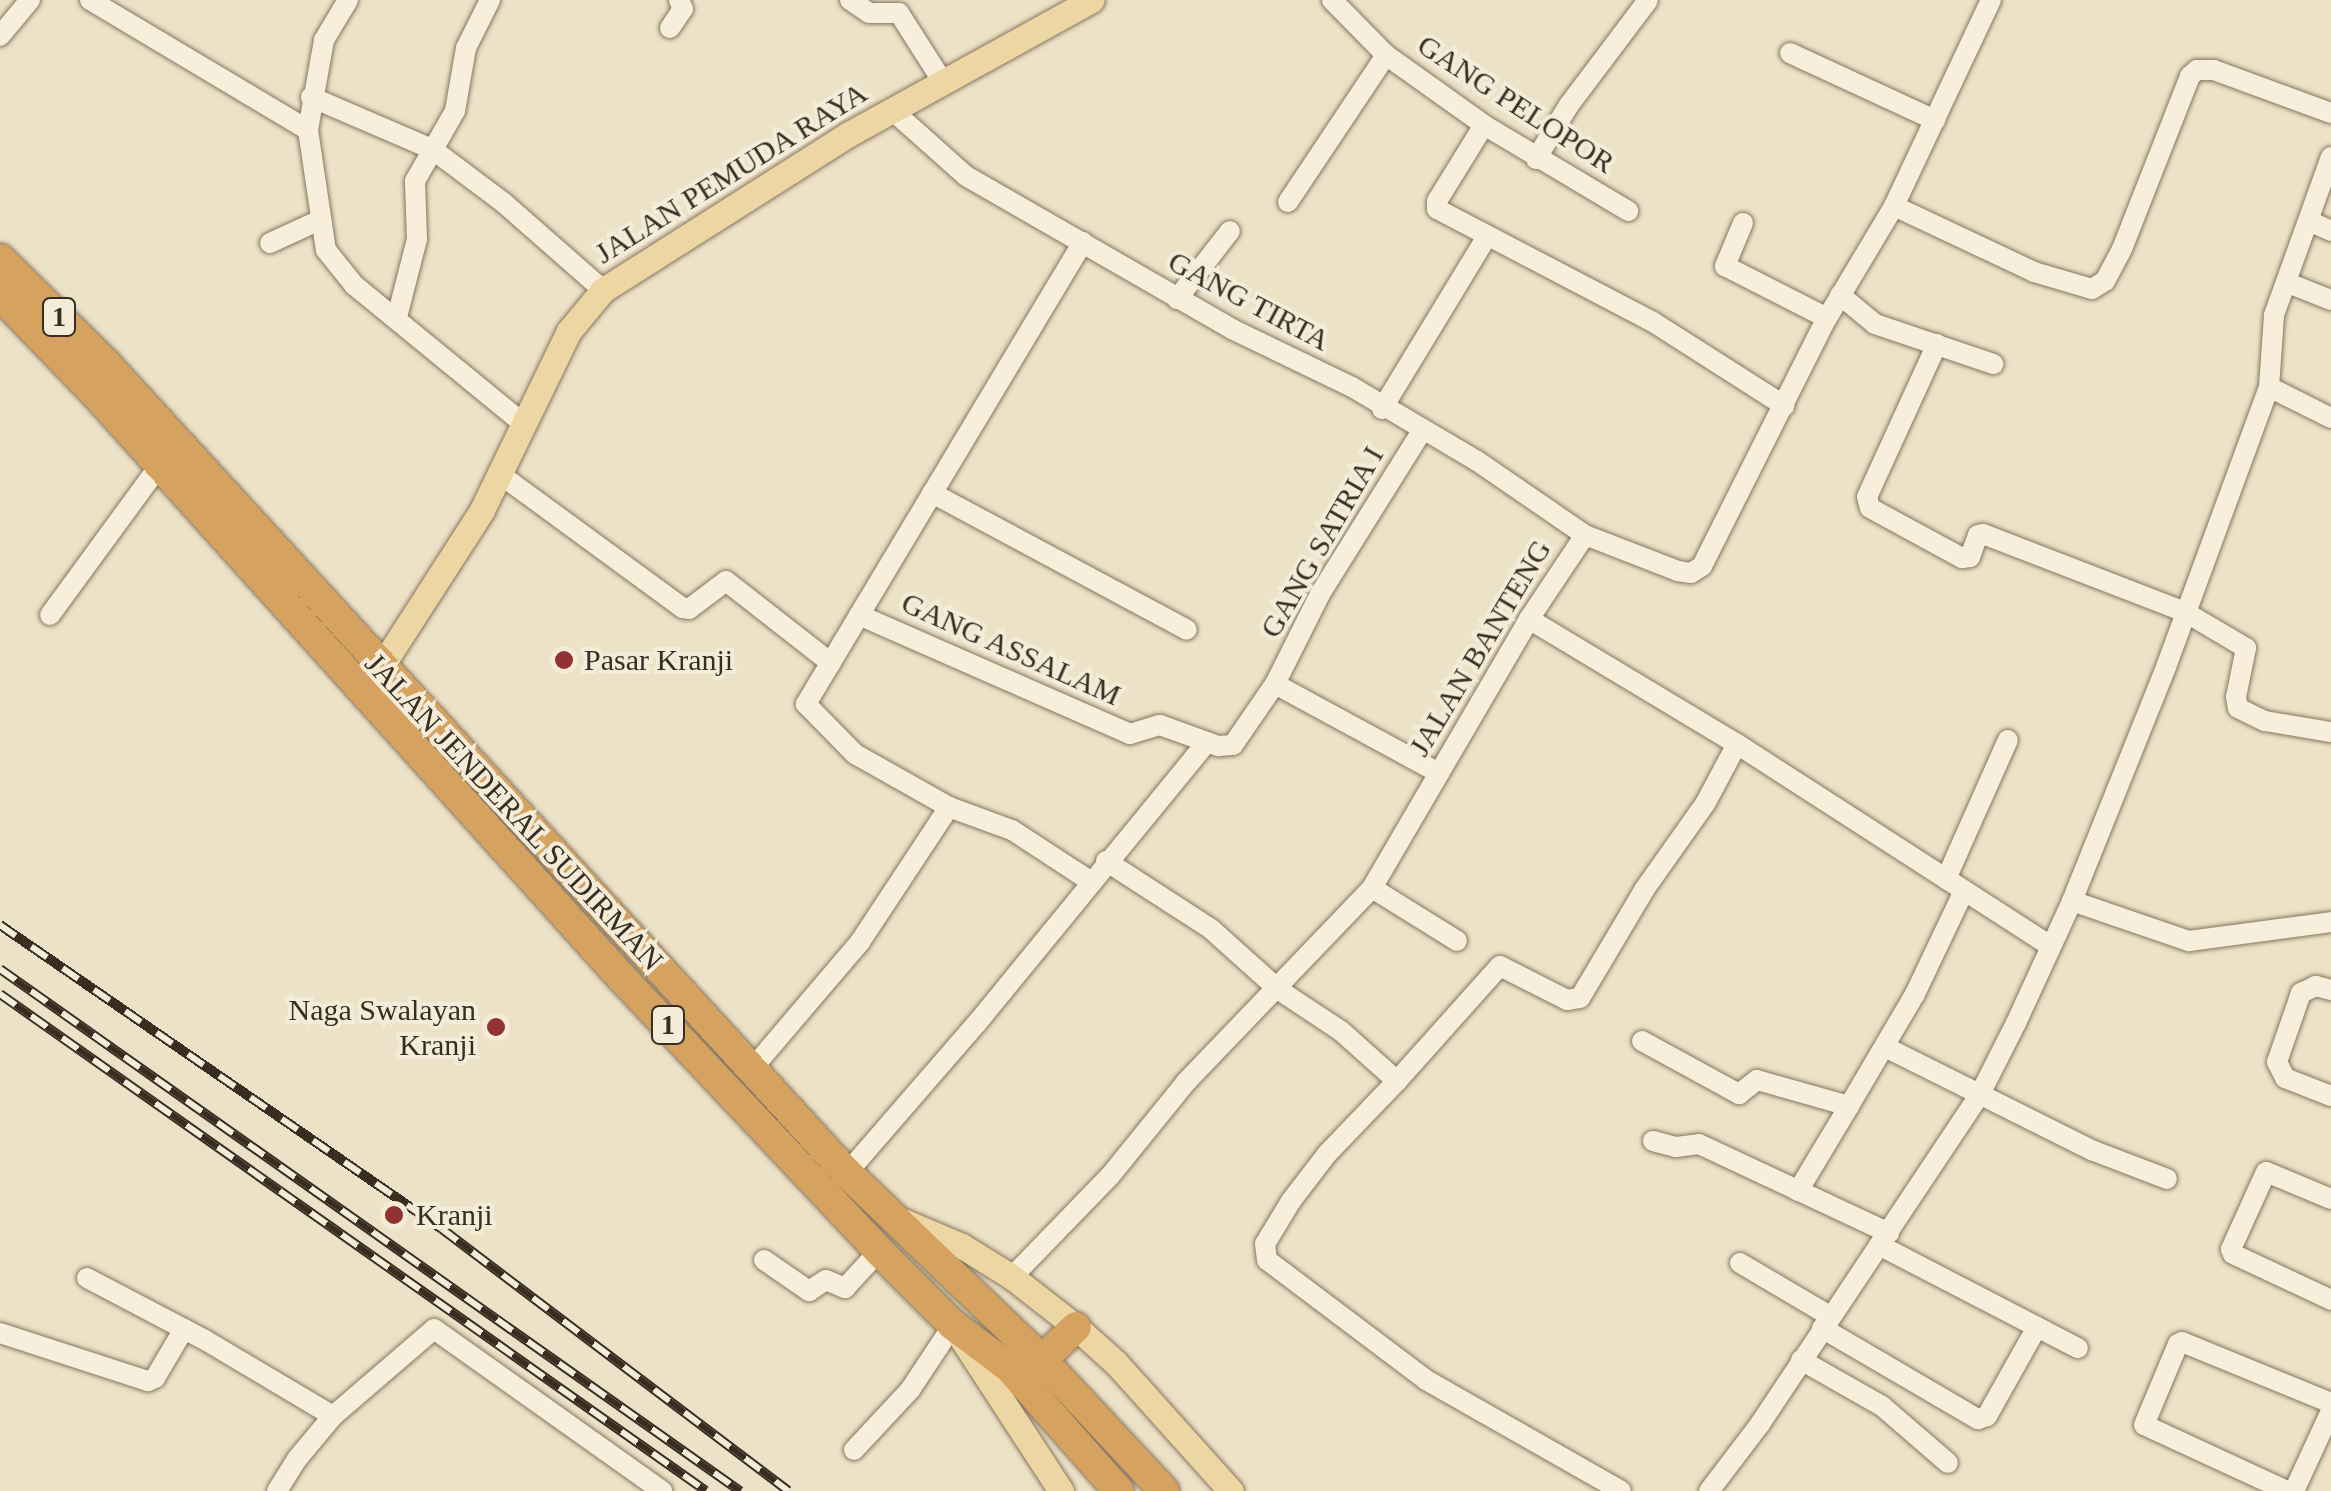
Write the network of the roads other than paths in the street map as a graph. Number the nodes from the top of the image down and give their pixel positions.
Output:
1 (30, 0) edge
2 (90, 0) edge
3 (348, 0) edge
4 (490, 0) edge
5 (679, 0) edge
6 (850, 0) edge
7 (1092, 0) edge
8 (1332, 0) edge
9 (1648, 0) edge
10 (1991, 0) edge
11 (112, 6) edge
12 (670, 28) dead end
13 (0, 36) edge
14 (1790, 53) dead end
15 (1386, 55) junction
16 (943, 82) junction
17 (311, 97) junction
18 (892, 110) junction
19 (2331, 113) edge
20 (1935, 120) junction
21 (1484, 125) junction
22 (305, 129) junction
23 (432, 149) junction
24 (2331, 157) edge
25 (1536, 158) junction
26 (1288, 202) dead end
27 (1894, 206) junction
28 (1628, 211) dead end
29 (320, 220) junction
30 (2309, 221) junction
31 (1743, 223) dead end
32 (1230, 231) dead end
33 (2331, 231) edge
34 (1487, 236) junction
35 (1083, 242) junction
36 (270, 243) dead end
37 (0, 259) edge
38 (2288, 282) junction
39 (603, 290) junction
40 (1840, 295) junction
41 (1177, 299) junction
42 (1, 300) edge
43 (2331, 300) edge
44 (397, 317) junction
45 (1828, 318) junction
46 (1937, 344) junction
47 (1993, 364) dead end
48 (2269, 387) junction
49 (117, 398) junction
50 (1786, 406) junction
51 (1382, 409) junction
52 (2331, 418) edge
53 (525, 424) junction
54 (1422, 430) junction
55 (159, 466) junction
56 (501, 475) junction
57 (932, 493) junction
58 (1584, 535) junction
59 (2184, 612) junction
60 (859, 615) junction
61 (50, 616) dead end
62 (1529, 619) junction
63 (1187, 630) dead end
64 (831, 663) junction
65 (374, 680) junction
66 (1275, 684) junction
67 (2331, 732) edge
68 (2008, 740) dead end
69 (1207, 742) junction
70 (1737, 744) junction
71 (1439, 773) junction
72 (948, 807) junction
73 (1106, 861) junction
74 (1946, 879) junction
75 (1090, 881) junction
76 (1372, 888) junction
77 (1964, 891) junction
78 (2072, 902) junction
79 (2331, 922) edge
80 (1457, 941) dead end
81 (2048, 945) junction
82 (1279, 990) junction
83 (2331, 990) edge
84 (1642, 1041) dead end
85 (1885, 1047) junction
86 (751, 1070) junction
87 (1397, 1082) junction
88 (1980, 1096) junction
89 (2331, 1096) edge
90 (1849, 1106) junction
91 (1654, 1141) dead end
92 (848, 1172) junction
93 (2167, 1180) dead end
94 (1798, 1191) junction
95 (2331, 1199) edge
96 (899, 1219) junction
97 (1884, 1239) junction
98 (879, 1251) junction
99 (764, 1260) dead end
100 (1740, 1263) dead end
101 (1012, 1277) junction
102 (87, 1278) dead end
103 (2331, 1300) edge
104 (1826, 1322) junction
105 (953, 1325) junction
106 (2037, 1327) junction
107 (1076, 1328) junction
108 (184, 1329) junction
109 (0, 1333) edge
110 (2078, 1348) dead end
111 (1042, 1360) junction
112 (1802, 1360) junction
113 (2331, 1402) edge
114 (2331, 1412) edge
115 (333, 1416) junction
116 (854, 1450) dead end
117 (1948, 1462) dead end
118 (634, 1471) junction
119 (277, 1491) edge
120 (623, 1491) edge
121 (662, 1491) edge
122 (1061, 1491) edge
123 (1119, 1491) edge
124 (1164, 1491) edge
125 (1231, 1491) edge
126 (1621, 1491) edge
127 (1709, 1491) edge
128 (2290, 1491) edge

1 - 13 street
2 - 11 street
3 - 17 street
4 - 23 street
5 - 12 street
6 - 16 street
7 - 16 main road, JALAN PEMUDA RAYA
8 - 15 street, GANG PELOPOR
9 - 25 street
10 - 20 street, JALAN BANTENG
11 - 22 street
14 - 20 street
15 - 21 street, GANG PELOPOR
15 - 26 street
16 - 18 main road, JALAN PEMUDA RAYA
17 - 22 street
17 - 23 street
18 - 35 street, GANG TIRTA
18 - 39 main road, JALAN PEMUDA RAYA
19 - 27 street
20 - 27 street, JALAN BANTENG
21 - 25 street, GANG PELOPOR
21 - 34 street
22 - 29 street
23 - 39 street
23 - 44 street
24 - 30 street
25 - 28 street, GANG PELOPOR
27 - 40 street, JALAN BANTENG
29 - 36 street
29 - 44 street
30 - 33 street
30 - 38 street
31 - 45 street
32 - 41 street
34 - 50 street
34 - 51 street
35 - 41 street, GANG TIRTA
35 - 57 street
37 - 49 highway, JALAN JENDERAL SUDIRMAN / 1
38 - 43 street
38 - 48 street
39 - 53 main road, JALAN PEMUDA RAYA
40 - 45 street, JALAN BANTENG
40 - 46 street
41 - 51 street, GANG TIRTA
42 - 49 highway, JALAN JENDERAL SUDIRMAN / 1
44 - 53 street
45 - 50 street, JALAN BANTENG
46 - 47 street
46 - 59 street
48 - 52 street
48 - 59 street
49 - 55 highway, JALAN JENDERAL SUDIRMAN / 1
49 - 65 highway, JALAN JENDERAL SUDIRMAN / 1
50 - 58 street, JALAN BANTENG
51 - 54 street, GANG TIRTA
53 - 56 main road, JALAN PEMUDA RAYA
54 - 58 street, GANG TIRTA
54 - 66 street, GANG SATRIA I
55 - 61 street
55 - 65 highway, JALAN JENDERAL SUDIRMAN / 1
56 - 64 street
56 - 65 main road, JALAN PEMUDA RAYA
57 - 60 street
57 - 63 street
58 - 62 street, JALAN BANTENG
59 - 67 street
59 - 78 street
60 - 64 street
60 - 69 street, GANG ASSALAM
62 - 70 street
62 - 71 street, JALAN BANTENG
64 - 72 street
65 - 86 highway, JALAN JENDERAL SUDIRMAN / 1
65 - 98 highway, JALAN JENDERAL SUDIRMAN / 1
66 - 69 street
66 - 71 street
68 - 74 street
69 - 73 street
70 - 74 street
70 - 87 street
71 - 76 street, JALAN BANTENG
72 - 75 street
72 - 86 street
73 - 75 street
73 - 82 street
74 - 77 street
75 - 92 street
76 - 80 street
76 - 82 street, JALAN BANTENG
77 - 81 street
77 - 85 street
78 - 79 street
78 - 81 street
81 - 88 street
82 - 87 street
82 - 101 street, JALAN BANTENG
83 - 89 street
84 - 90 street
85 - 88 street
85 - 90 street
86 - 92 highway, JALAN JENDERAL SUDIRMAN / 1
87 - 126 street
88 - 93 street
88 - 97 street
90 - 94 street
91 - 94 street
92 - 96 highway, JALAN JENDERAL SUDIRMAN / 1
94 - 97 street
95 - 103 street
96 - 101 main road, JALAN JENDERAL SUDIRMAN
96 - 111 highway, 1
97 - 104 street
97 - 106 street
98 - 99 street
98 - 105 highway, JALAN JENDERAL SUDIRMAN / 1
100 - 104 street
101 - 107 main road, JALAN JENDERAL SUDIRMAN
102 - 108 street
104 - 106 street
104 - 112 street
105 - 116 street
105 - 122 main road, JALAN JENDERAL SUDIRMAN
105 - 123 highway, JALAN JENDERAL SUDIRMAN / 1
106 - 110 street
107 - 111 highway
107 - 125 main road, JALAN JENDERAL SUDIRMAN
108 - 109 street
108 - 115 street
111 - 124 highway, 1
112 - 117 street
112 - 127 street
113 - 128 street
114 - 128 street
115 - 118 street
115 - 119 street
118 - 120 street
118 - 121 street

